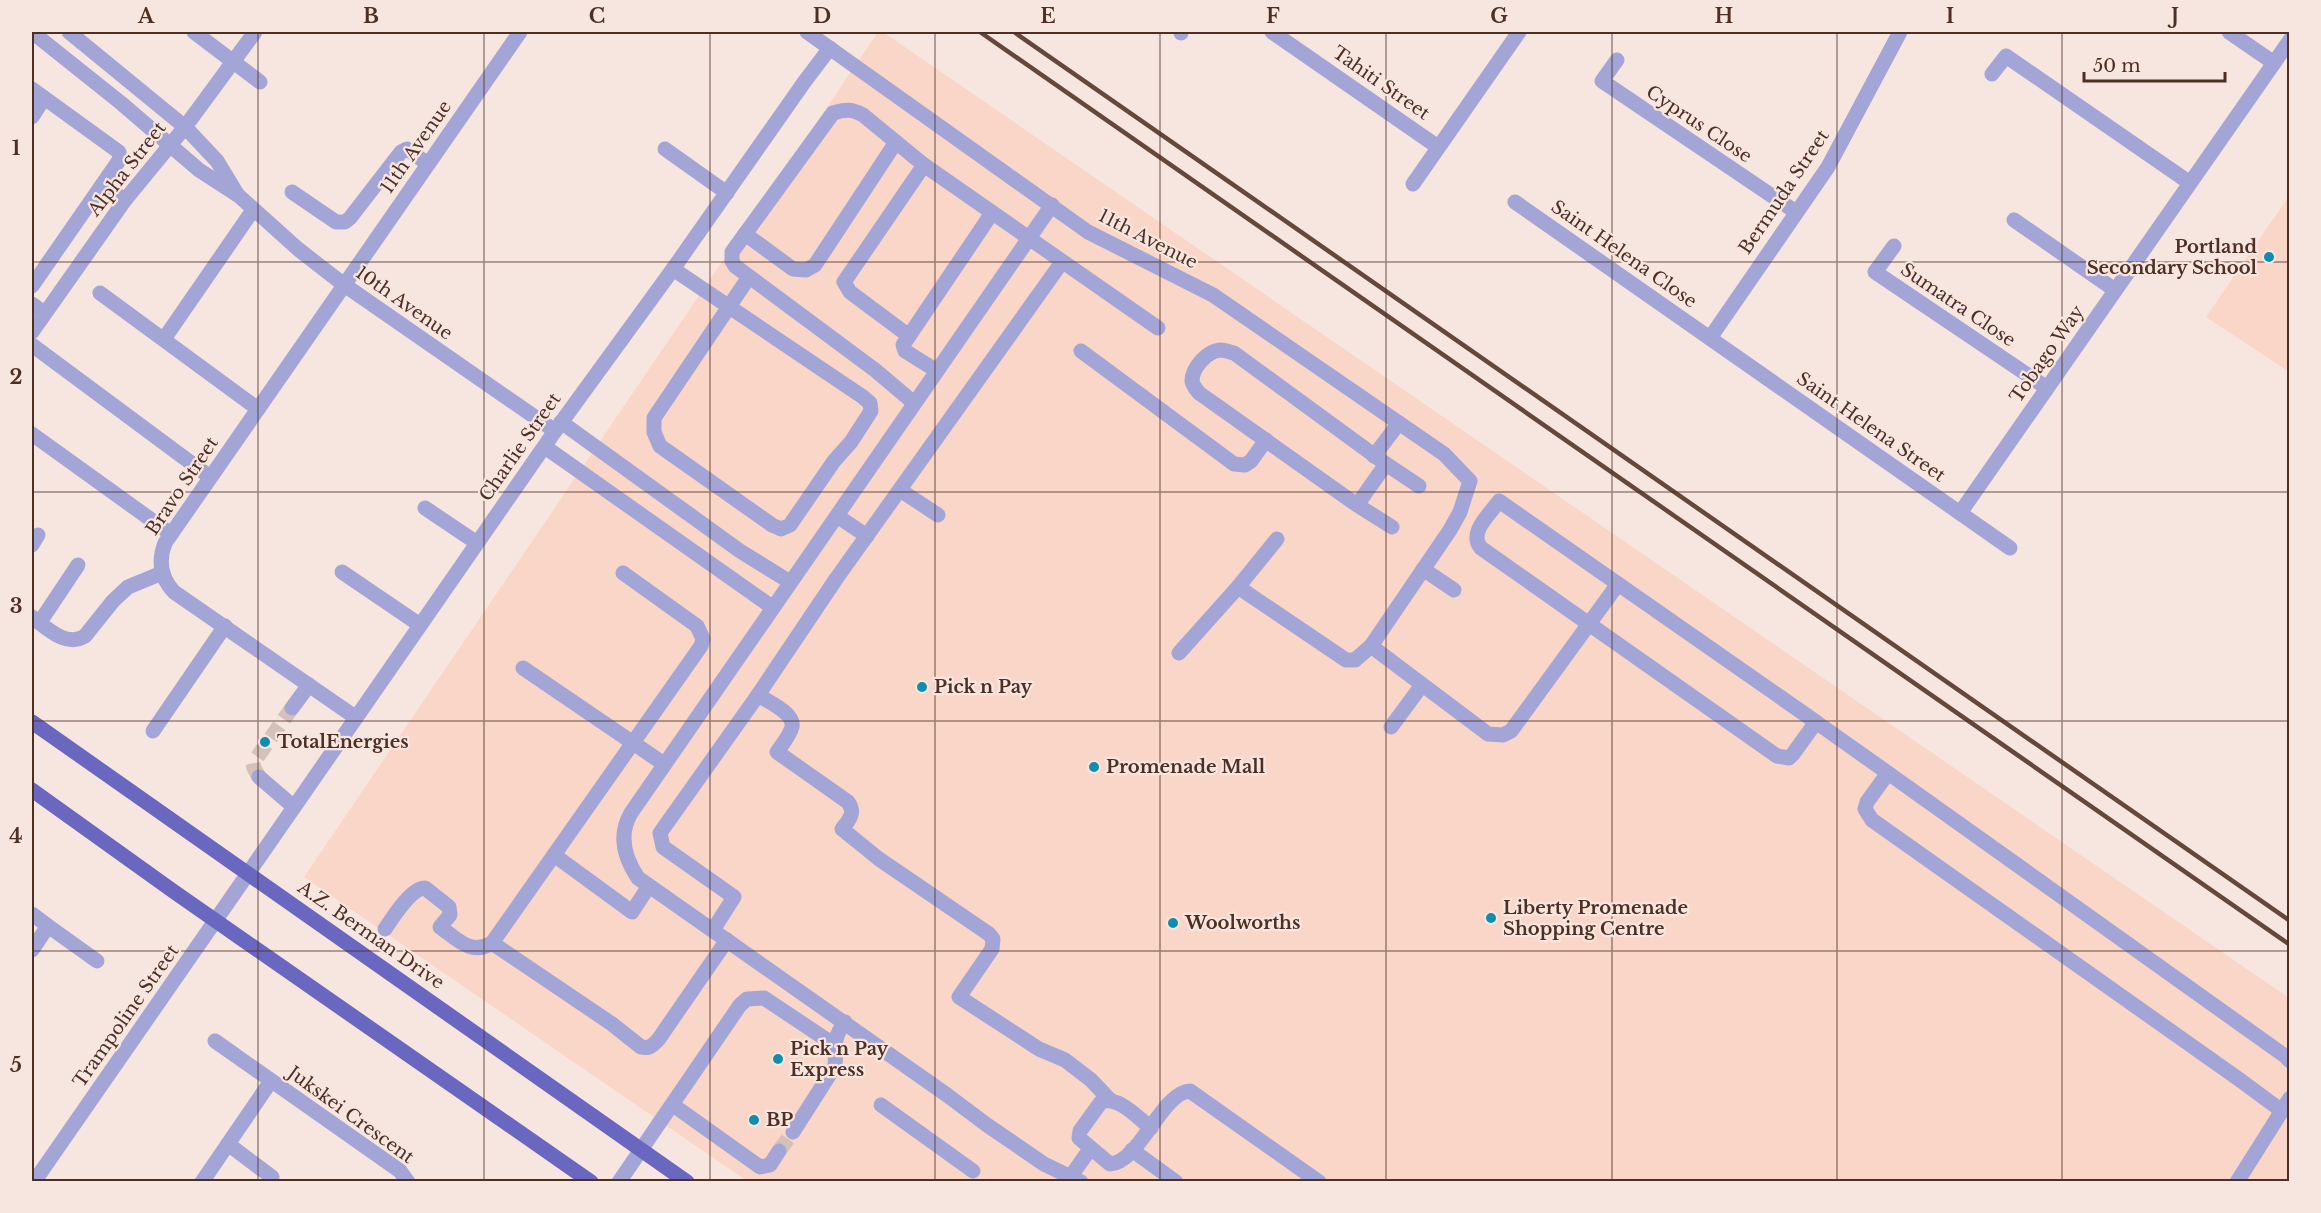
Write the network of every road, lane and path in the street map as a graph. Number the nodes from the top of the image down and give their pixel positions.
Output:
1 (32, 32) edge
2 (69, 32) edge
3 (194, 32) edge
4 (255, 32) edge
5 (520, 32) edge
6 (807, 32) edge
7 (1272, 32) edge
8 (1519, 32) edge
9 (1900, 32) edge
10 (2229, 32) edge
11 (2289, 40) edge
12 (830, 48) junction
13 (1617, 60) dead end
14 (234, 62) junction
15 (2274, 63) junction
16 (1992, 74) dead end
17 (260, 82) dead end
18 (38, 94) edge
19 (32, 117) edge
20 (185, 127) junction
21 (896, 142) junction
22 (169, 145) junction
23 (1438, 147) junction
24 (665, 149) dead end
25 (428, 164) junction
26 (924, 165) junction
27 (2190, 183) junction
28 (1413, 184) dead end
29 (102, 185) junction
30 (292, 192) dead end
31 (727, 193) junction
32 (238, 196) junction
33 (125, 200) junction
34 (1515, 202) dead end
35 (1052, 205) junction
36 (254, 210) junction
37 (1796, 212) junction
38 (992, 213) junction
39 (2014, 220) dead end
40 (745, 234) junction
41 (1028, 237) junction
42 (1894, 246) dead end
43 (1062, 262) junction
44 (673, 269) junction
45 (749, 277) junction
46 (344, 284) junction
47 (32, 286) edge
48 (2115, 290) junction
49 (100, 292) dead end
50 (727, 306) junction
51 (38, 309) edge
52 (1158, 328) dead end
53 (32, 332) edge
54 (909, 336) junction
55 (1710, 338) junction
56 (164, 339) junction
57 (32, 345) edge
58 (1081, 351) dead end
59 (937, 371) junction
60 (2047, 388) junction
61 (914, 403) junction
62 (258, 409) junction
63 (1399, 423) junction
64 (558, 427) junction
65 (32, 434) edge
66 (1266, 440) junction
67 (545, 447) junction
68 (1380, 460) junction
69 (210, 477) junction
70 (1419, 486) dead end
71 (900, 490) junction
72 (1357, 505) junction
73 (425, 508) dead end
74 (1960, 513) junction
75 (938, 515) dead end
76 (837, 516) junction
77 (1392, 527) dead end
78 (171, 534) junction
79 (867, 536) junction
80 (1277, 539) dead end
81 (477, 543) junction
82 (2010, 548) dead end
83 (78, 565) dead end
84 (1423, 569) junction
85 (342, 572) dead end
86 (162, 573) junction
87 (623, 573) dead end
88 (790, 582) junction
89 (1618, 584) junction
90 (1238, 587) junction
91 (1454, 590) dead end
92 (772, 607) junction
93 (36, 620) edge
94 (420, 625) junction
95 (225, 626) junction
96 (1589, 626) junction
97 (1371, 646) junction
98 (1179, 653) dead end
99 (523, 668) dead end
100 (309, 685) junction
101 (1422, 685) junction
102 (758, 695) junction
103 (292, 708) tunnel mouth
104 (355, 717) junction
105 (32, 722) edge
106 (1816, 722) junction
107 (1391, 727) dead end
108 (153, 731) dead end
109 (632, 744) junction
110 (664, 764) junction
111 (1888, 773) junction
112 (259, 777) dead end
113 (32, 790) edge
114 (294, 807) junction
115 (554, 855) junction
116 (248, 873) junction
117 (649, 886) junction
118 (32, 914) edge
119 (216, 921) junction
120 (48, 926) junction
121 (385, 929) dead end
122 (713, 930) junction
123 (727, 940) junction
124 (492, 943) junction
125 (32, 950) edge
126 (97, 961) dead end
127 (845, 1022) junction
128 (214, 1041) dead end
129 (833, 1044) junction
130 (2289, 1061) edge
131 (271, 1081) junction
132 (2289, 1098) edge
133 (1110, 1100) junction
134 (673, 1105) junction
135 (881, 1105) dead end
136 (2282, 1112) junction
137 (796, 1127) tunnel mouth
138 (1151, 1128) junction
139 (228, 1144) junction
140 (1090, 1149) junction
141 (641, 1150) junction
142 (1132, 1150) junction
143 (779, 1151) tunnel mouth
144 (974, 1171) dead end
145 (272, 1177) dead end
146 (1070, 1180) edge
147 (34, 1182) edge
148 (201, 1182) edge
149 (408, 1182) edge
150 (591, 1182) edge
151 (619, 1182) edge
152 (687, 1182) edge
153 (1176, 1182) edge
154 (1319, 1182) edge
155 (2237, 1182) edge

1 - 22 street, 10th Avenue
2 - 20 street, 10th Avenue
3 - 14 street
4 - 14 street, Alpha Street
5 - 25 street, 11th Avenue
6 - 12 street, 11th Avenue
7 - 23 street, Tahiti Street
8 - 23 street
9 - 37 street, Bermuda Street
10 - 15 street
11 - 15 street, Tobago Way
12 - 31 street, Charlie Street
12 - 35 street, 11th Avenue
13 - 37 street, Cyprus Close
14 - 17 street
14 - 20 street, Alpha Street
15 - 27 street, Tobago Way
16 - 27 street
18 - 19 street
18 - 29 street
20 - 22 street, Alpha Street
20 - 32 street, 10th Avenue
21 - 26 street
21 - 40 street
21 - 40 street
22 - 32 street, 10th Avenue
22 - 33 street, Alpha Street
23 - 28 street
24 - 31 street
25 - 30 street
25 - 46 street, 11th Avenue
26 - 38 street
26 - 54 street
27 - 48 street, Tobago Way
29 - 33 street
29 - 47 street
31 - 44 street, Charlie Street
32 - 36 street, 10th Avenue
33 - 51 street, Alpha Street
34 - 55 street, Saint Helena Close
35 - 41 street
35 - 63 street, 11th Avenue
36 - 46 street, 10th Avenue
36 - 56 street
37 - 55 street, Bermuda Street
38 - 41 street
38 - 54 street
39 - 48 street
40 - 45 street
41 - 43 street
41 - 59 street
42 - 60 street, Sumatra Close
43 - 52 street
43 - 71 street
44 - 50 street
44 - 64 street, Charlie Street
45 - 50 street
45 - 61 street
46 - 62 street, Bravo Street
46 - 64 street, 10th Avenue
48 - 60 street, Tobago Way
49 - 56 street
50 - 50 street
51 - 53 street, Alpha Street
54 - 59 street
55 - 74 street, Saint Helena Street
56 - 62 street
57 - 69 street
58 - 66 street
59 - 61 street
60 - 74 street, Tobago Way
61 - 76 street
62 - 69 street, Bravo Street
63 - 68 street
63 - 84 street, 11th Avenue
64 - 67 street, Charlie Street
64 - 88 street, 10th Avenue
65 - 78 street
66 - 68 street
66 - 72 street
67 - 81 street, Charlie Street
67 - 92 street
68 - 70 street
68 - 72 street
69 - 78 street, Bravo Street
71 - 75 street
71 - 79 street
72 - 77 street
73 - 81 street
74 - 82 street, Saint Helena Street
76 - 79 street
76 - 88 street
78 - 86 street, Bravo Street
79 - 102 street
80 - 90 street
81 - 94 street, Charlie Street
83 - 93 street
84 - 91 street
84 - 97 street
85 - 94 street
86 - 93 street
86 - 95 street
87 - 109 street
88 - 92 street
89 - 96 street
89 - 96 street
89 - 106 street
90 - 97 street
90 - 98 street
92 - 110 street
94 - 104 street, Charlie Street
95 - 100 street
95 - 108 street
96 - 101 street
96 - 106 street
97 - 101 street
99 - 109 street
100 - 103 street
100 - 104 street
101 - 107 street
102 - 122 street
102 - 133 street
104 - 114 street, Charlie Street
105 - 116 main road, A.Z. Berman Drive
106 - 111 street
109 - 110 street
109 - 115 street
110 - 117 street
111 - 130 street
111 - 136 street
112 - 114 street
113 - 119 main road
114 - 116 street, Charlie Street
115 - 117 street
115 - 124 street
116 - 119 street, Trampoline Street
116 - 141 main road, A.Z. Berman Drive
117 - 122 street
118 - 120 street
119 - 147 street, Trampoline Street
119 - 150 main road
120 - 125 street
120 - 126 street
121 - 124 street
122 - 123 street
123 - 124 street
123 - 127 street
127 - 129 street
127 - 146 street
128 - 131 street, Jukskei Crescent
129 - 134 street
129 - 137 street
131 - 139 street, Jukskei Crescent
131 - 149 street, Jukskei Crescent
132 - 136 street
133 - 138 street
133 - 140 street
134 - 141 street
134 - 143 street
135 - 144 street
136 - 155 street
138 - 142 street
138 - 154 street
139 - 145 street
139 - 148 street, Jukskei Crescent
140 - 142 street
140 - 146 street
141 - 151 street
141 - 152 main road, A.Z. Berman Drive
142 - 153 street

